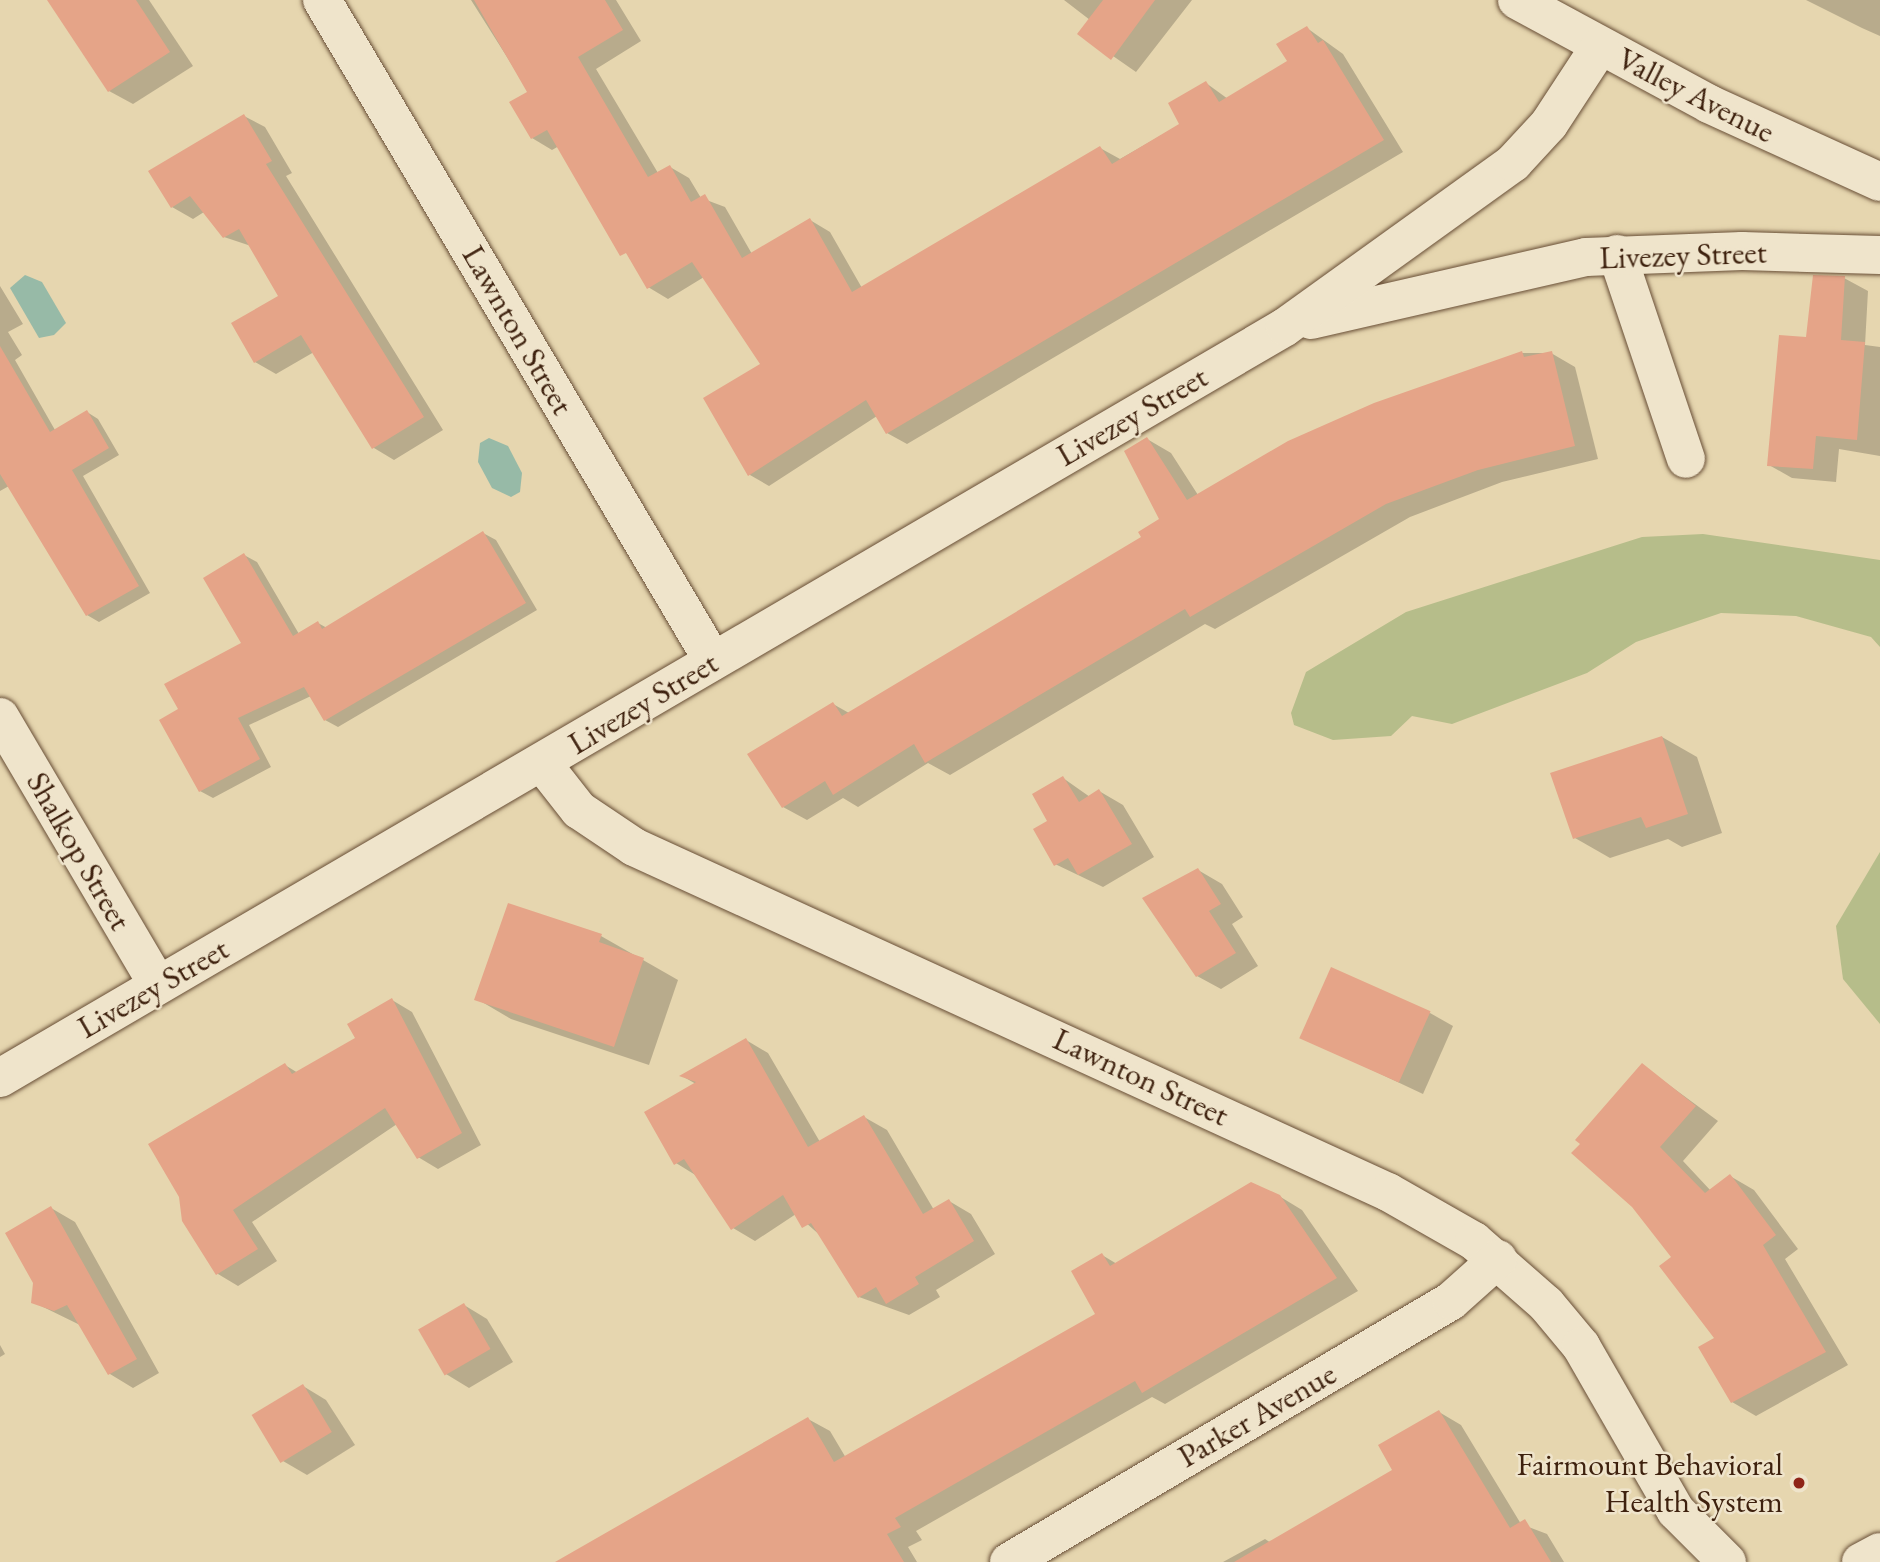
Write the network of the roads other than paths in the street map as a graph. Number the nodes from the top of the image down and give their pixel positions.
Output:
1 (322, 0) edge
2 (1517, 0) edge
3 (1600, 46) junction
4 (1880, 182) edge
5 (1617, 254) junction
6 (1880, 255) edge
7 (1285, 327) junction
8 (1686, 459) dead end
9 (713, 660) junction
10 (0, 717) edge
11 (542, 763) junction
12 (158, 985) junction
13 (0, 1079) edge
14 (1498, 1259) junction
15 (1880, 1552) edge
16 (1009, 1562) edge
17 (1727, 1562) edge
18 (1861, 1562) edge

1 - 9 street, Lawnton Street
2 - 3 street, Valley Avenue
3 - 4 street, Valley Avenue
3 - 7 street, Livezey Street
5 - 6 street, Livezey Street
5 - 7 street, Livezey Street
5 - 8 street
7 - 9 street, Livezey Street
9 - 11 street, Livezey Street
10 - 12 street, Shalkop Street
11 - 12 street, Livezey Street
11 - 14 street, Lawnton Street
12 - 13 street, Livezey Street
14 - 16 street, Parker Avenue
14 - 17 street, Lawnton Street
15 - 18 street

